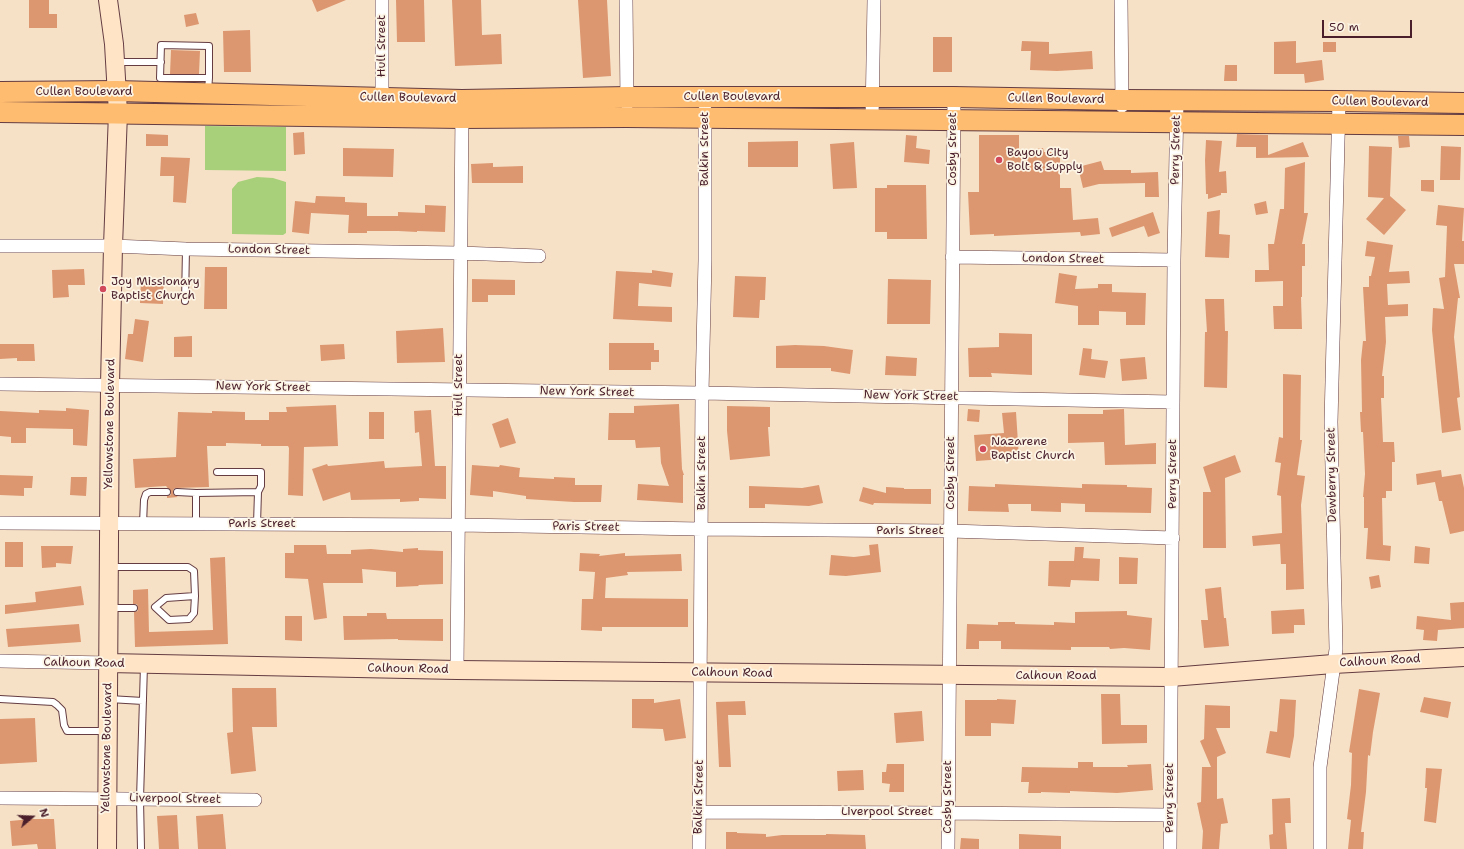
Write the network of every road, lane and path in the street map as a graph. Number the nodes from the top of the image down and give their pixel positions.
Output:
1 (108, 0) edge
2 (382, 0) edge
3 (626, 0) edge
4 (874, 0) edge
5 (1121, 0) edge
6 (115, 62) junction
7 (161, 62) junction
8 (160, 85) junction
9 (208, 86) junction
10 (117, 91) junction
11 (0, 92) edge
12 (627, 97) junction
13 (705, 97) junction
14 (872, 97) junction
15 (954, 97) junction
16 (1122, 100) junction
17 (1177, 100) junction
18 (1339, 101) junction
19 (1464, 103) edge
20 (382, 107) junction
21 (462, 109) junction
22 (0, 112) edge
23 (118, 113) junction
24 (626, 116) junction
25 (705, 118) junction
26 (872, 120) junction
27 (953, 120) junction
28 (1122, 122) junction
29 (1176, 122) junction
30 (1339, 124) junction
31 (1464, 125) edge
32 (0, 246) edge
33 (113, 246) junction
34 (186, 249) junction
35 (460, 253) junction
36 (539, 256) dead end
37 (952, 257) junction
38 (1174, 260) junction
39 (186, 301) dead end
40 (0, 384) edge
41 (110, 385) junction
42 (459, 391) junction
43 (702, 393) junction
44 (952, 397) junction
45 (1173, 402) junction
46 (217, 472) dead end
47 (167, 492) dead end
48 (177, 492) dead end
49 (258, 492) junction
50 (196, 493) junction
51 (0, 523) edge
52 (109, 524) junction
53 (144, 524) junction
54 (196, 524) junction
55 (257, 524) junction
56 (458, 525) junction
57 (702, 529) junction
58 (950, 532) junction
59 (1172, 538) junction
60 (109, 566) junction
61 (195, 596) junction
62 (108, 608) junction
63 (134, 608) dead end
64 (1464, 658) edge
65 (0, 661) edge
66 (108, 663) junction
67 (144, 664) junction
68 (1333, 664) junction
69 (457, 670) junction
70 (700, 673) junction
71 (949, 675) junction
72 (1171, 677) junction
73 (0, 699) edge
74 (107, 699) junction
75 (143, 701) junction
76 (107, 730) junction
77 (0, 798) edge
78 (106, 799) junction
79 (140, 799) junction
80 (255, 800) dead end
81 (699, 812) junction
82 (948, 813) junction
83 (1170, 815) junction
84 (107, 849) edge
85 (141, 849) edge
86 (699, 849) edge
87 (948, 849) edge
88 (1170, 849) edge
89 (1320, 849) edge

1 - 6 street, Yellowstone Boulevard
2 - 20 street, Hull Street
3 - 12 street
4 - 14 street
5 - 16 street
6 - 7 lane
6 - 10 street, Yellowstone Boulevard
7 - 8 lane
7 - 9 lane
8 - 9 main road, Cullen Boulevard
8 - 9 lane
8 - 10 main road, Cullen Boulevard
9 - 20 main road, Cullen Boulevard
10 - 11 main road, Cullen Boulevard
10 - 23 street, Yellowstone Boulevard
12 - 13 main road, Cullen Boulevard
12 - 21 main road, Cullen Boulevard
12 - 24 street
13 - 14 main road, Cullen Boulevard
13 - 25 street, Balkin Street
14 - 15 main road, Cullen Boulevard
14 - 26 street
15 - 16 main road, Cullen Boulevard
15 - 27 street, Cosby Street
16 - 17 main road, Cullen Boulevard
16 - 28 street
17 - 18 main road, Cullen Boulevard
17 - 29 street, Perry Street
18 - 19 main road, Cullen Boulevard
18 - 30 street, Dewberry Street
20 - 21 main road, Cullen Boulevard
20 - 23 main road, Cullen Boulevard
21 - 24 main road, Cullen Boulevard
21 - 35 street, Hull Street
22 - 23 main road, Cullen Boulevard
23 - 33 street, Yellowstone Boulevard
24 - 25 main road, Cullen Boulevard
25 - 26 main road, Cullen Boulevard
25 - 43 street, Balkin Street
26 - 27 main road, Cullen Boulevard
27 - 28 main road, Cullen Boulevard
27 - 37 street, Cosby Street
28 - 29 main road, Cullen Boulevard
29 - 30 main road, Cullen Boulevard
29 - 38 street, Perry Street
30 - 31 main road, Cullen Boulevard
30 - 68 street, Dewberry Street
32 - 33 street, London Street
33 - 34 street, London Street
33 - 41 street, Yellowstone Boulevard
34 - 35 street, London Street
34 - 39 lane
35 - 36 street, London Street
35 - 42 street, Hull Street
37 - 38 street, London Street
37 - 44 street, Cosby Street
38 - 45 street, Perry Street
40 - 41 street, New York Street
41 - 42 street, New York Street
41 - 52 street, Yellowstone Boulevard
42 - 43 street, New York Street
42 - 56 street, Hull Street
43 - 44 street, New York Street
43 - 57 street, Balkin Street
44 - 45 street, New York Street
44 - 58 street, Cosby Street
45 - 59 street, Perry Street
46 - 49 lane
47 - 53 lane
48 - 50 lane
49 - 50 lane
49 - 55 lane
50 - 54 lane
51 - 52 street, Paris Street
52 - 53 street, Paris Street
52 - 60 street, Yellowstone Boulevard
53 - 54 street, Paris Street
54 - 55 street, Paris Street
55 - 56 street, Paris Street
56 - 57 street, Paris Street
56 - 69 street, Hull Street
57 - 58 street, Paris Street
57 - 70 street, Balkin Street
58 - 59 street, Paris Street
58 - 71 street, Cosby Street
59 - 72 street, Perry Street
60 - 61 lane
60 - 62 street, Yellowstone Boulevard
61 - 61 lane
62 - 63 lane
62 - 66 street, Yellowstone Boulevard
64 - 68 street, Calhoun Road
65 - 66 street, Calhoun Road
66 - 67 street, Calhoun Road
66 - 74 street, Yellowstone Boulevard
67 - 69 street, Calhoun Road
67 - 75 lane
68 - 72 street, Calhoun Road
68 - 89 street, Dewberry Street
69 - 70 street, Calhoun Road
70 - 71 street, Calhoun Road
70 - 81 street, Balkin Street
71 - 72 street, Calhoun Road
71 - 82 street, Cosby Street
72 - 83 street, Perry Street
73 - 76 lane
74 - 75 lane
74 - 76 street, Yellowstone Boulevard
75 - 79 lane
76 - 78 street, Yellowstone Boulevard
77 - 78 street, Liverpool Street
78 - 79 street, Liverpool Street
78 - 84 street, Yellowstone Boulevard
79 - 80 street, Liverpool Street
79 - 85 lane
81 - 82 street, Liverpool Street
81 - 86 street, Balkin Street
82 - 83 street, Liverpool Street
82 - 87 street, Cosby Street
83 - 88 street, Perry Street

